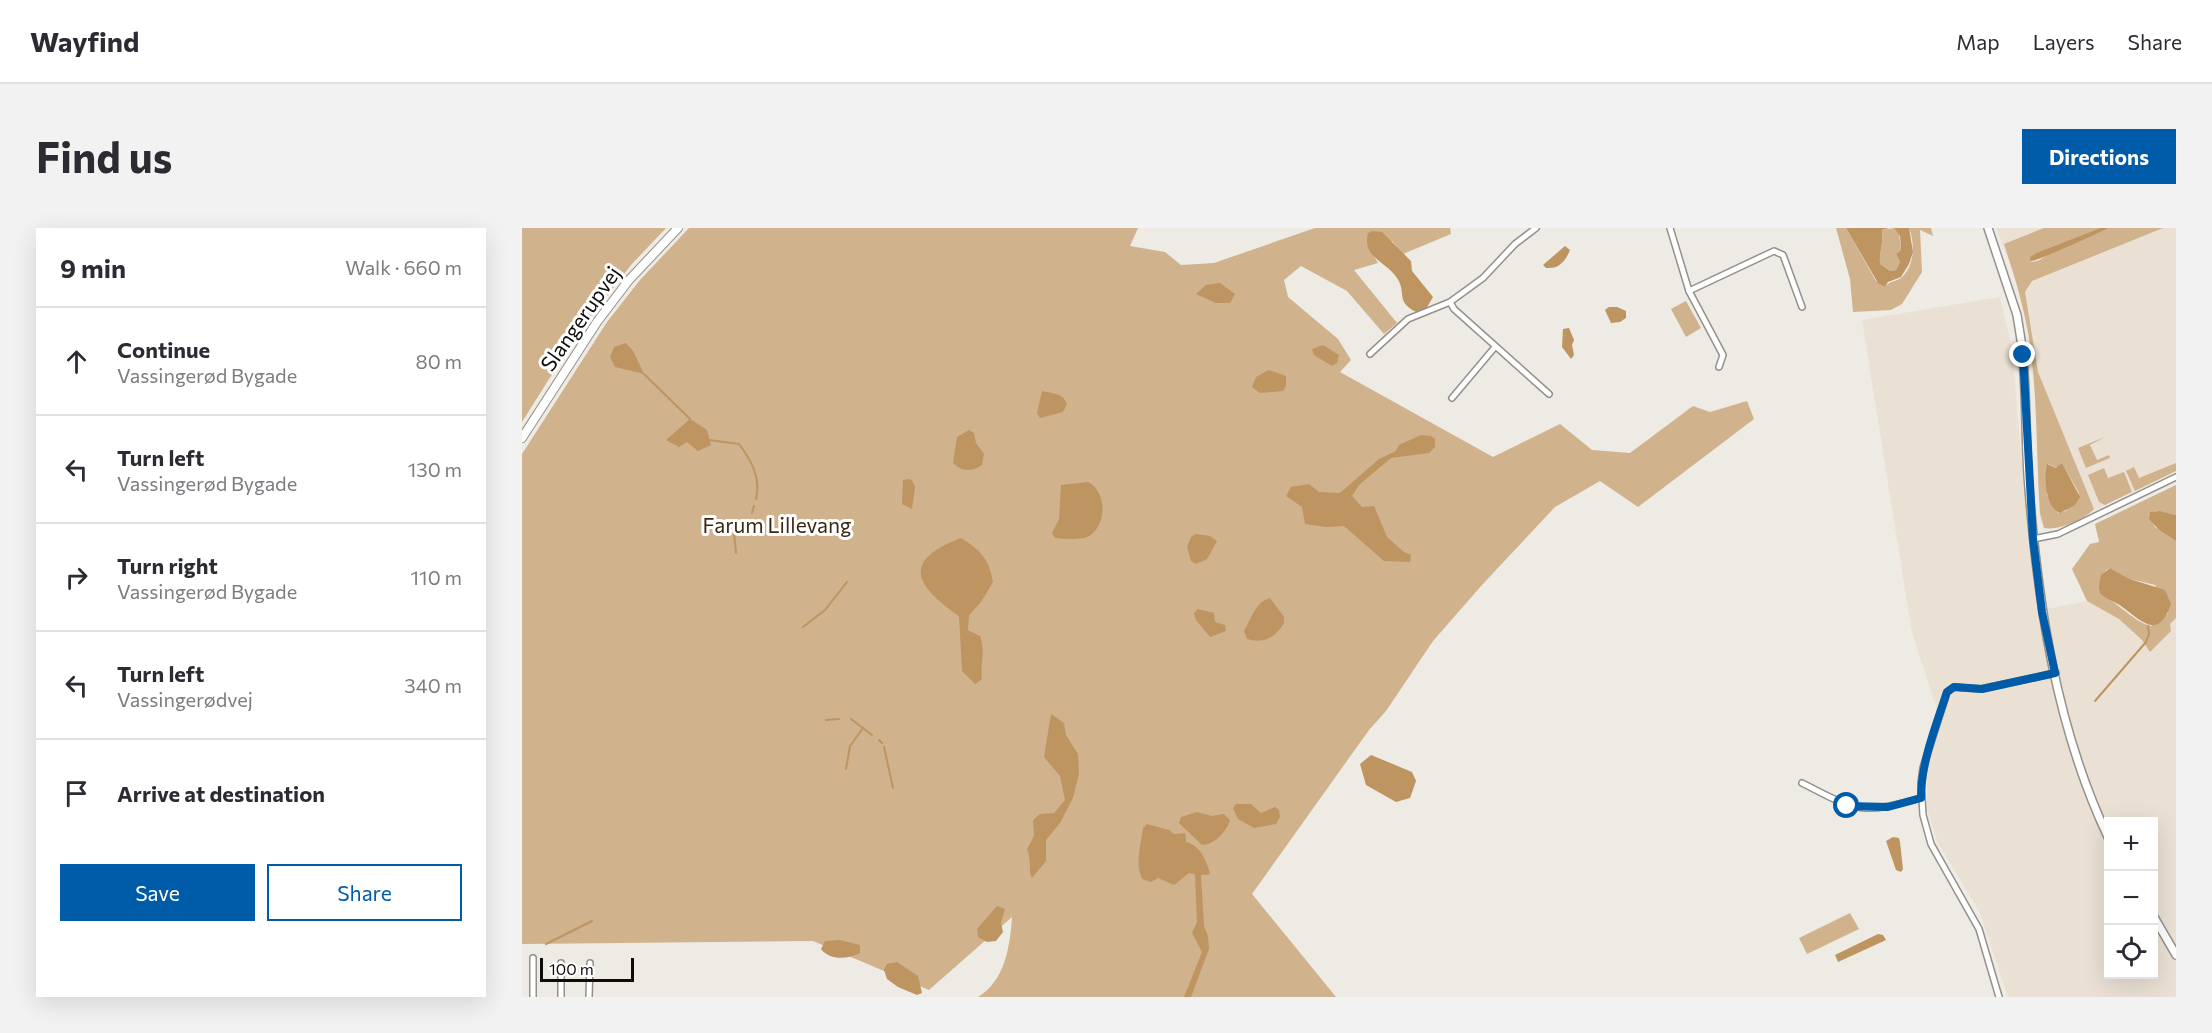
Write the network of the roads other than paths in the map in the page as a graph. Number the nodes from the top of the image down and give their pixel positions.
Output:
1 (678, 228) edge
2 (1536, 228) edge
3 (1670, 228) edge
4 (1988, 228) edge
5 (1689, 291) junction
6 (1450, 303) junction
7 (1802, 307) dead end
8 (1495, 346) junction
9 (1370, 354) dead end
10 (1719, 367) dead end
11 (1549, 394) dead end
12 (1452, 398) dead end
13 (522, 438) edge
14 (2176, 477) edge
15 (2033, 539) junction
16 (2055, 673) junction
17 (1802, 783) dead end
18 (1921, 798) junction
19 (2104, 826) edge
20 (2158, 924) edge
21 (2176, 955) edge
22 (533, 958) dead end
23 (561, 963) dead end
24 (590, 963) dead end
25 (533, 997) edge
26 (561, 997) edge
27 (590, 997) edge
28 (1999, 997) edge

1 - 13 main road, Slangerupvej
2 - 6 street
3 - 5 street
4 - 15 street
5 - 7 street
5 - 10 street
6 - 8 street
6 - 9 street
8 - 11 street
8 - 12 street
14 - 15 street
15 - 16 street
16 - 18 street
16 - 19 street
17 - 18 street
18 - 28 street
20 - 21 street
22 - 25 street
23 - 26 street
24 - 27 street

